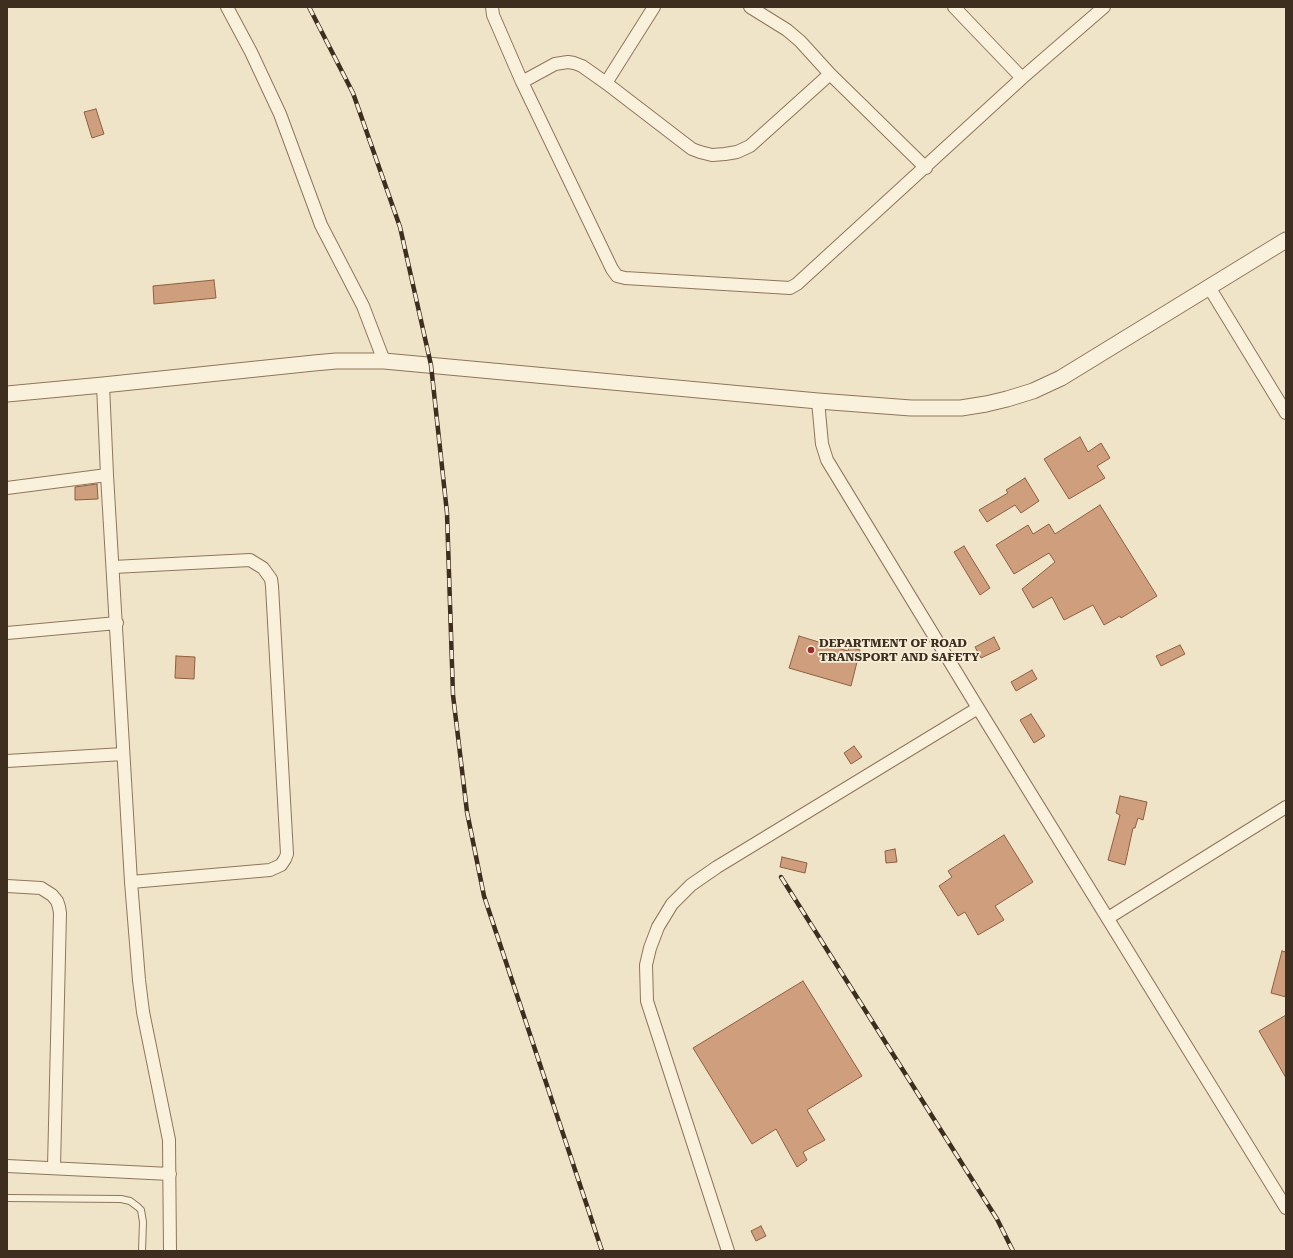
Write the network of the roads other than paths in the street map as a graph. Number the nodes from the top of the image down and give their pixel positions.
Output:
1 (227, 7) edge
2 (492, 7) edge
3 (654, 7) edge
4 (750, 7) edge
5 (954, 7) edge
6 (1104, 7) edge
7 (830, 74) junction
8 (1022, 78) junction
9 (522, 82) junction
10 (606, 83) junction
11 (926, 168) junction
12 (1286, 240) edge
13 (1209, 287) junction
14 (384, 361) junction
15 (103, 386) junction
16 (7, 394) edge
17 (818, 401) junction
18 (1285, 407) edge
19 (107, 475) junction
20 (7, 488) edge
21 (113, 567) junction
22 (117, 622) junction
23 (7, 633) edge
24 (978, 708) junction
25 (123, 754) junction
26 (7, 761) edge
27 (1286, 807) edge
28 (131, 882) junction
29 (7, 886) edge
30 (1108, 918) junction
31 (7, 1166) edge
32 (54, 1168) junction
33 (170, 1174) junction
34 (7, 1198) edge
35 (1286, 1208) edge
36 (142, 1251) edge
37 (170, 1251) edge
38 (728, 1251) edge

1 - 14 street
2 - 9 street
3 - 10 street
4 - 7 street
5 - 8 street
6 - 8 street
7 - 10 street
7 - 11 street
8 - 11 street
9 - 10 street
9 - 11 street
12 - 13 street
13 - 17 street
13 - 18 street
14 - 15 street
14 - 17 street
15 - 16 street
15 - 19 street
17 - 24 street
19 - 20 street
19 - 21 street
21 - 22 street
21 - 28 street
22 - 23 street
22 - 25 street
24 - 30 street
24 - 38 street
25 - 26 street
25 - 28 street
27 - 30 street
28 - 33 street
29 - 32 street
30 - 35 street
31 - 32 street
32 - 33 street
33 - 37 street
34 - 36 lane

